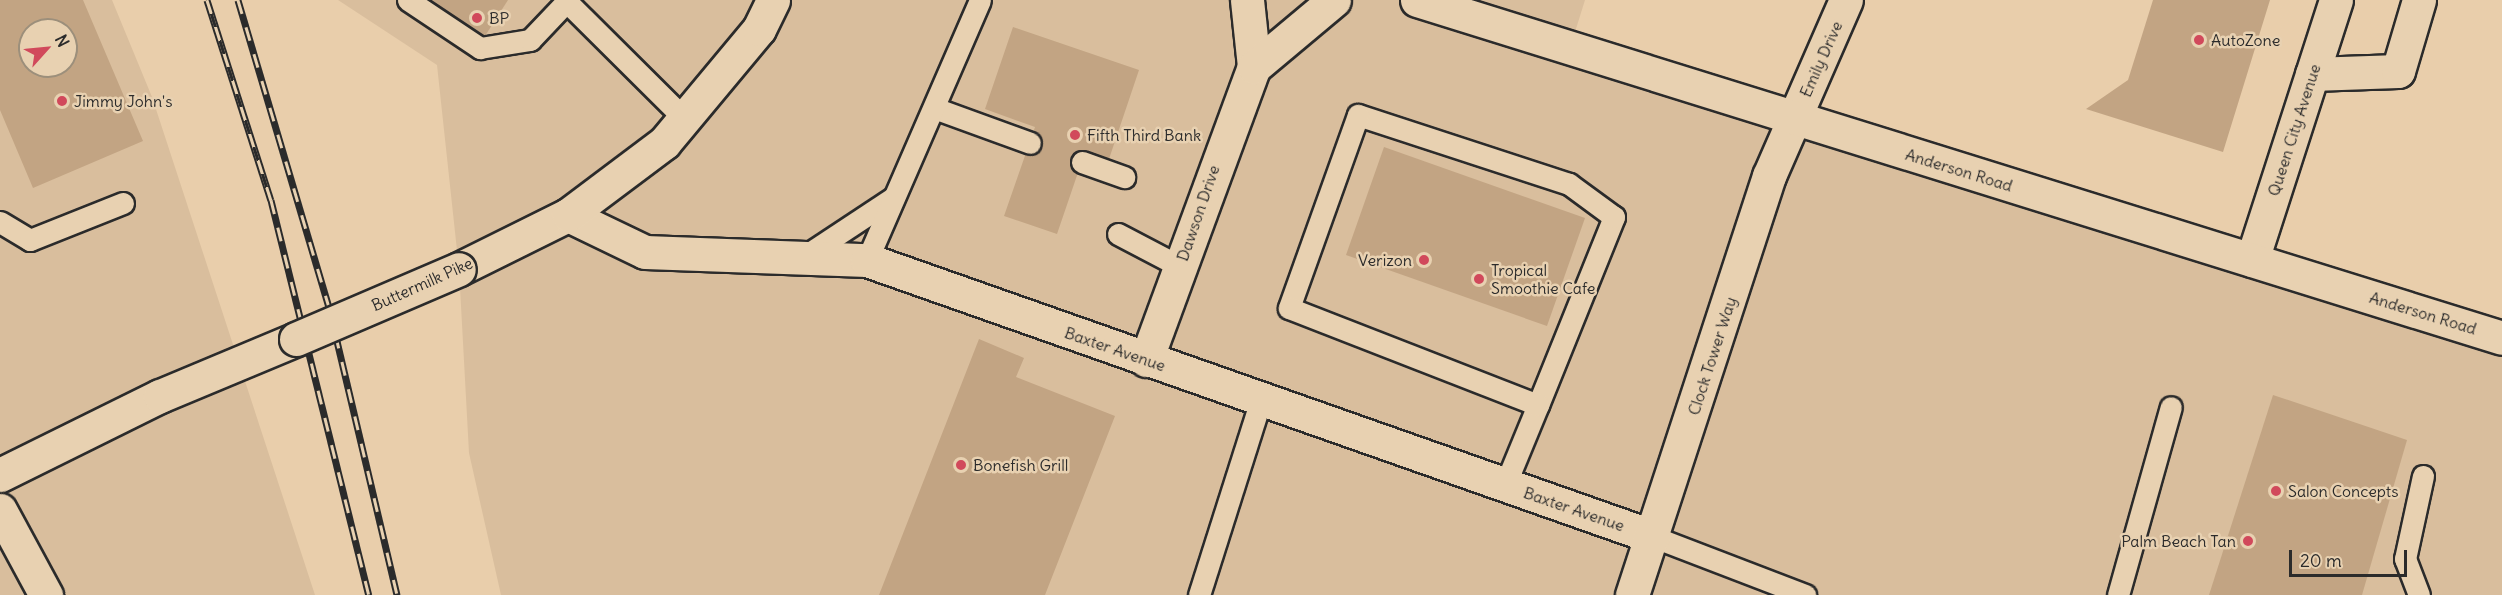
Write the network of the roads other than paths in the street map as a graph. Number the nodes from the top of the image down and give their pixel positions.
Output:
1 (408, 0) edge
2 (773, 0) edge
3 (980, 0) edge
4 (1247, 0) edge
5 (1334, 0) edge
6 (1417, 0) edge
7 (1846, 0) edge
8 (2336, 0) edge
9 (2419, 0) edge
10 (567, 1) edge
11 (1254, 67) junction
12 (2312, 74) junction
13 (934, 108) junction
14 (1794, 118) junction
15 (685, 119) junction
16 (1030, 143) dead end
17 (1082, 162) dead end
18 (1124, 177) dead end
19 (894, 197) junction
20 (123, 203) dead end
21 (568, 215) junction
22 (0, 222) edge
23 (1118, 234) dead end
24 (808, 254) junction
25 (867, 260) junction
26 (2252, 260) junction
27 (1179, 266) junction
28 (2502, 338) edge
29 (1146, 360) junction
30 (1261, 400) junction
31 (1538, 405) junction
32 (2171, 407) dead end
33 (0, 475) edge
34 (2423, 477) dead end
35 (1505, 485) junction
36 (0, 510) edge
37 (1654, 537) junction
38 (46, 595) edge
39 (1198, 595) edge
40 (1632, 595) edge
41 (1806, 595) edge
42 (2118, 595) edge
43 (2419, 595) edge

1 - 10 lane
2 - 15 street, Buttermilk Pike
3 - 13 lane
4 - 11 street, Dawson Drive
5 - 11 street, Dawson Drive
6 - 14 street, Anderson Road
7 - 14 street, Emily Drive
8 - 12 street, Queen City Avenue
9 - 12 street
10 - 15 lane
11 - 27 street, Dawson Drive
12 - 26 street, Queen City Avenue
13 - 16 lane
13 - 19 lane
14 - 26 street, Anderson Road
14 - 37 street, Clock Tower Way
15 - 21 street, Buttermilk Pike
17 - 18 lane
19 - 24 lane
19 - 25 lane
20 - 22 lane
21 - 24 street, Baxter Avenue
21 - 33 street, Buttermilk Pike, bridge
23 - 27 lane
24 - 25 street, Baxter Avenue
25 - 29 street, Baxter Avenue
26 - 28 street, Anderson Road
27 - 29 street, Dawson Drive
29 - 30 street, Baxter Avenue
30 - 35 street, Baxter Avenue
30 - 39 lane
31 - 31 lane
31 - 35 lane
32 - 42 lane
34 - 43 lane
35 - 37 street, Baxter Avenue
36 - 38 street
37 - 40 street, Clock Tower Way
37 - 41 lane

